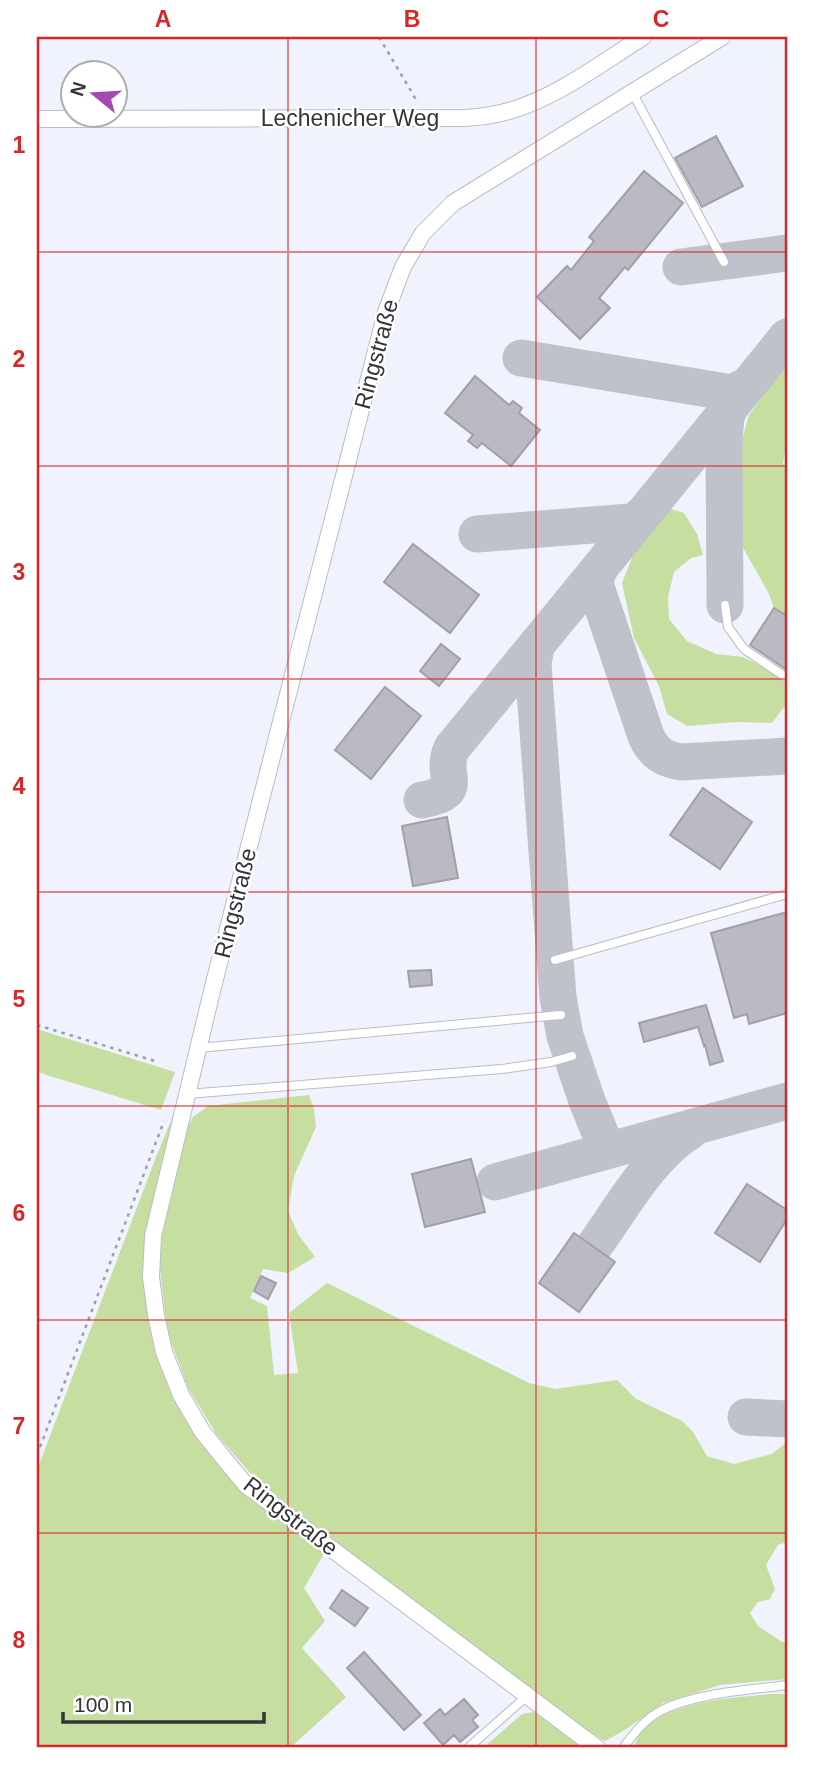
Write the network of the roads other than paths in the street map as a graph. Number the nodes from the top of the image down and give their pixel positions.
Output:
1 (643, 37) edge
2 (722, 37) edge
3 (632, 91) junction
4 (37, 119) edge
5 (724, 262) dead end
6 (724, 605) dead end
7 (787, 678) edge
8 (787, 894) edge
9 (555, 960) dead end
10 (561, 1014) dead end
11 (198, 1048) junction
12 (572, 1056) dead end
13 (187, 1094) junction
14 (787, 1685) edge
15 (527, 1696) junction
16 (478, 1739) junction
17 (468, 1748) edge
18 (484, 1748) edge
19 (597, 1748) edge
20 (623, 1748) edge

1 - 4 street, Lechenicher Weg
2 - 3 street, Ringstraße
3 - 5 lane
3 - 11 street, Ringstraße
6 - 7 lane
8 - 9 lane
10 - 11 lane
11 - 13 street, Ringstraße
12 - 13 lane
13 - 15 street, Ringstraße
14 - 20 lane
15 - 16 lane
15 - 19 street, Ringstraße
16 - 17 lane
16 - 18 lane

